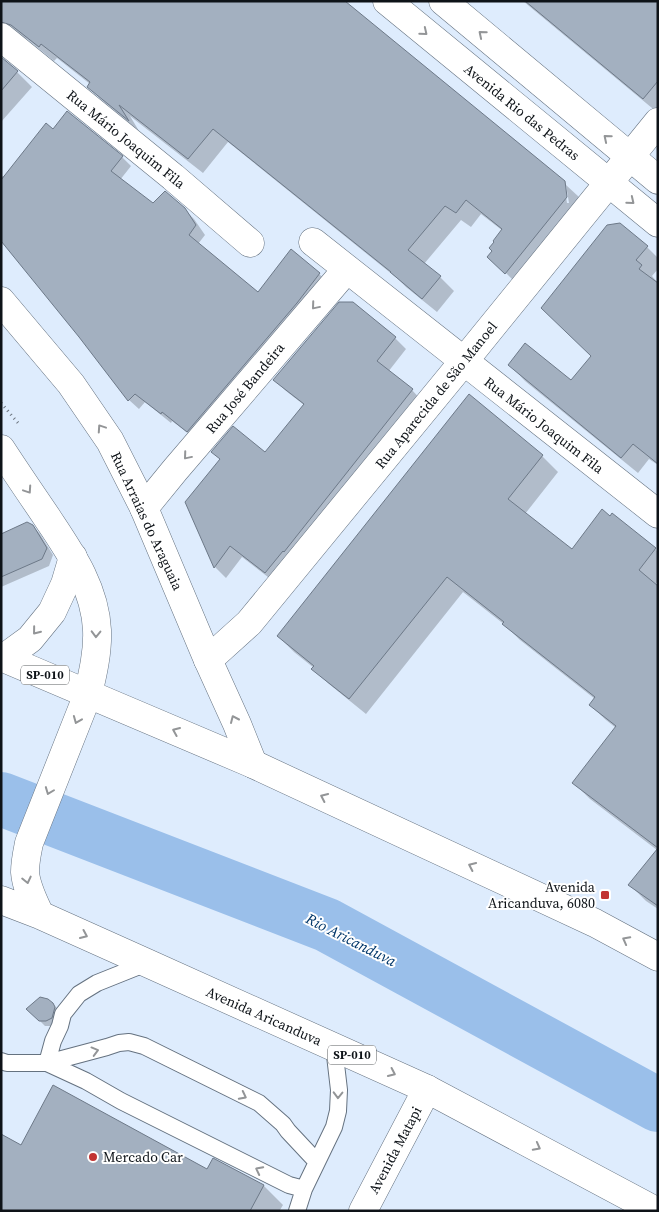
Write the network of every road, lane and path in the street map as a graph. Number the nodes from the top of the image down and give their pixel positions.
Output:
1 (386, 1) edge
2 (443, 1) edge
3 (1, 37) edge
4 (658, 122) edge
5 (630, 157) junction
6 (658, 180) edge
7 (609, 183) junction
8 (658, 223) edge
9 (313, 242) dead end
10 (250, 243) dead end
11 (347, 268) junction
12 (1, 301) edge
13 (464, 362) junction
14 (1, 449) edge
15 (144, 508) junction
16 (658, 514) edge
17 (73, 557) junction
18 (3, 657) edge
19 (208, 660) junction
20 (88, 694) junction
21 (253, 764) junction
22 (1, 900) edge
23 (40, 915) junction
24 (658, 957) edge
25 (147, 963) junction
26 (334, 1047) junction
27 (1, 1061) edge
28 (47, 1063) junction
29 (427, 1089) junction
30 (317, 1162) junction
31 (304, 1190) junction
32 (297, 1211) edge
33 (363, 1211) edge
34 (656, 1211) edge

1 -> 7 main road, Avenida Rio das Pedras
5 -> 2 main road
3 - 10 main road, Rua Mário Joaquim Fila
4 - 5 main road, Rua Aparecida de São Manoel
5 - 6 main road
5 - 7 main road, Rua Aparecida de São Manoel
7 -> 8 main road, Avenida Rio das Pedras
7 - 13 main road, Rua Aparecida de São Manoel
9 - 11 main road, Rua Mário Joaquim Fila
11 - 13 main road, Rua Mário Joaquim Fila
11 -> 15 main road, Rua José Bandeira
15 -> 12 main road, Rua Arraias do Araguaia
13 - 16 main road, Rua Mário Joaquim Fila
13 - 19 main road, Rua Aparecida de São Manoel
14 -> 17 main road
15 - 19 main road, Rua Arraias do Araguaia
17 -> 18 main road
17 -> 20 main road
18 - 20 main road, SP-010
21 -> 19 main road, Rua Arraias do Araguaia
21 -> 20 main road, SP-010
20 -> 23 main road
24 -> 21 main road, SP-010
22 - 23 main road, Avenida Aricanduva / SP-010
23 -> 25 main road, Avenida Aricanduva / SP-010
25 - 26 main road, Avenida Aricanduva / SP-010
25 - 28 lane
26 -> 29 main road, Avenida Aricanduva / SP-010
26 -> 30 lane
27 - 28 lane
28 -> 30 lane
31 -> 28 lane
29 - 33 main road, Avenida Matapi
29 -> 34 main road, Avenida Aricanduva / SP-010
30 - 31 lane
31 - 32 lane

